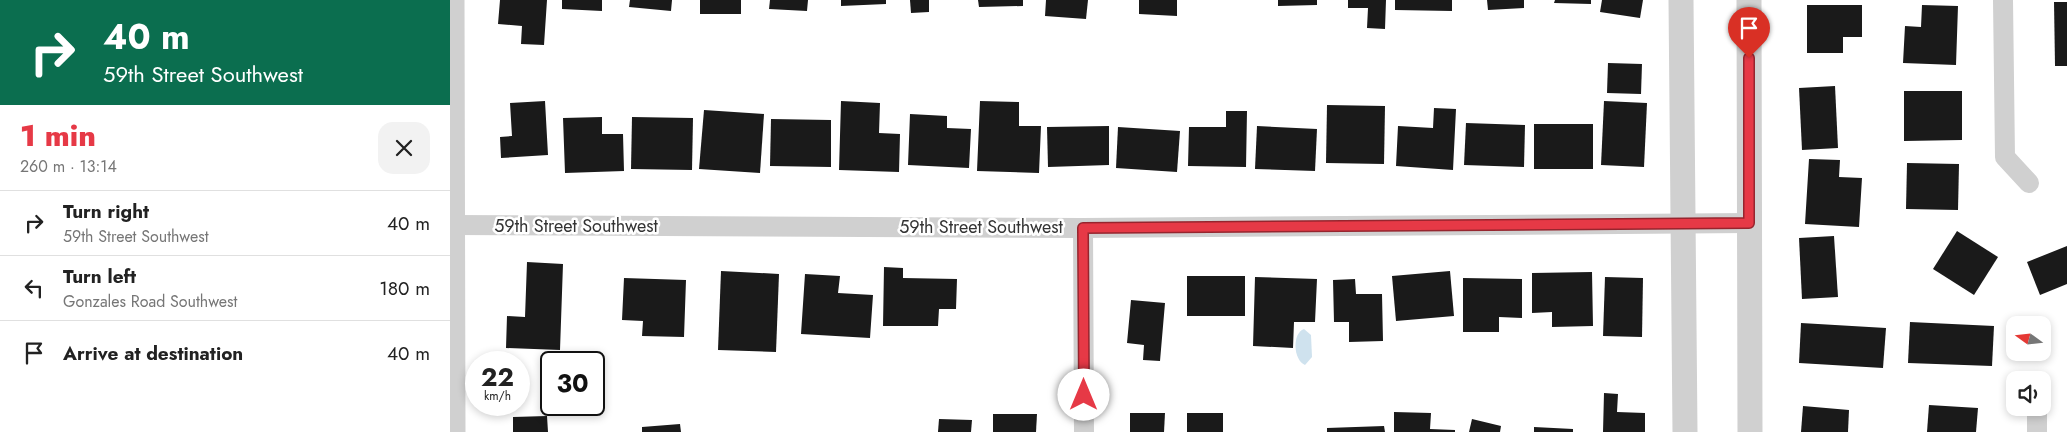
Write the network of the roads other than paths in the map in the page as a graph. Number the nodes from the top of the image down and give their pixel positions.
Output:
1 (452, 0) edge
2 (1681, 0) edge
3 (1749, 0) edge
4 (2003, 0) edge
5 (452, 160) edge
6 (2029, 183) dead end
7 (1684, 223) junction
8 (1749, 223) junction
9 (452, 225) junction
10 (1083, 228) junction
11 (2037, 416) edge
12 (453, 432) edge
13 (1084, 432) edge
14 (1685, 432) edge
15 (1750, 432) edge
16 (2037, 432) edge

1 - 5 street
2 - 7 street
3 - 8 street
4 - 6 street
5 - 9 street
7 - 8 street, 59th Street Southwest
7 - 10 street, 59th Street Southwest
7 - 14 street
8 - 15 street
9 - 10 street, 59th Street Southwest
9 - 12 street
10 - 13 street
11 - 16 street

